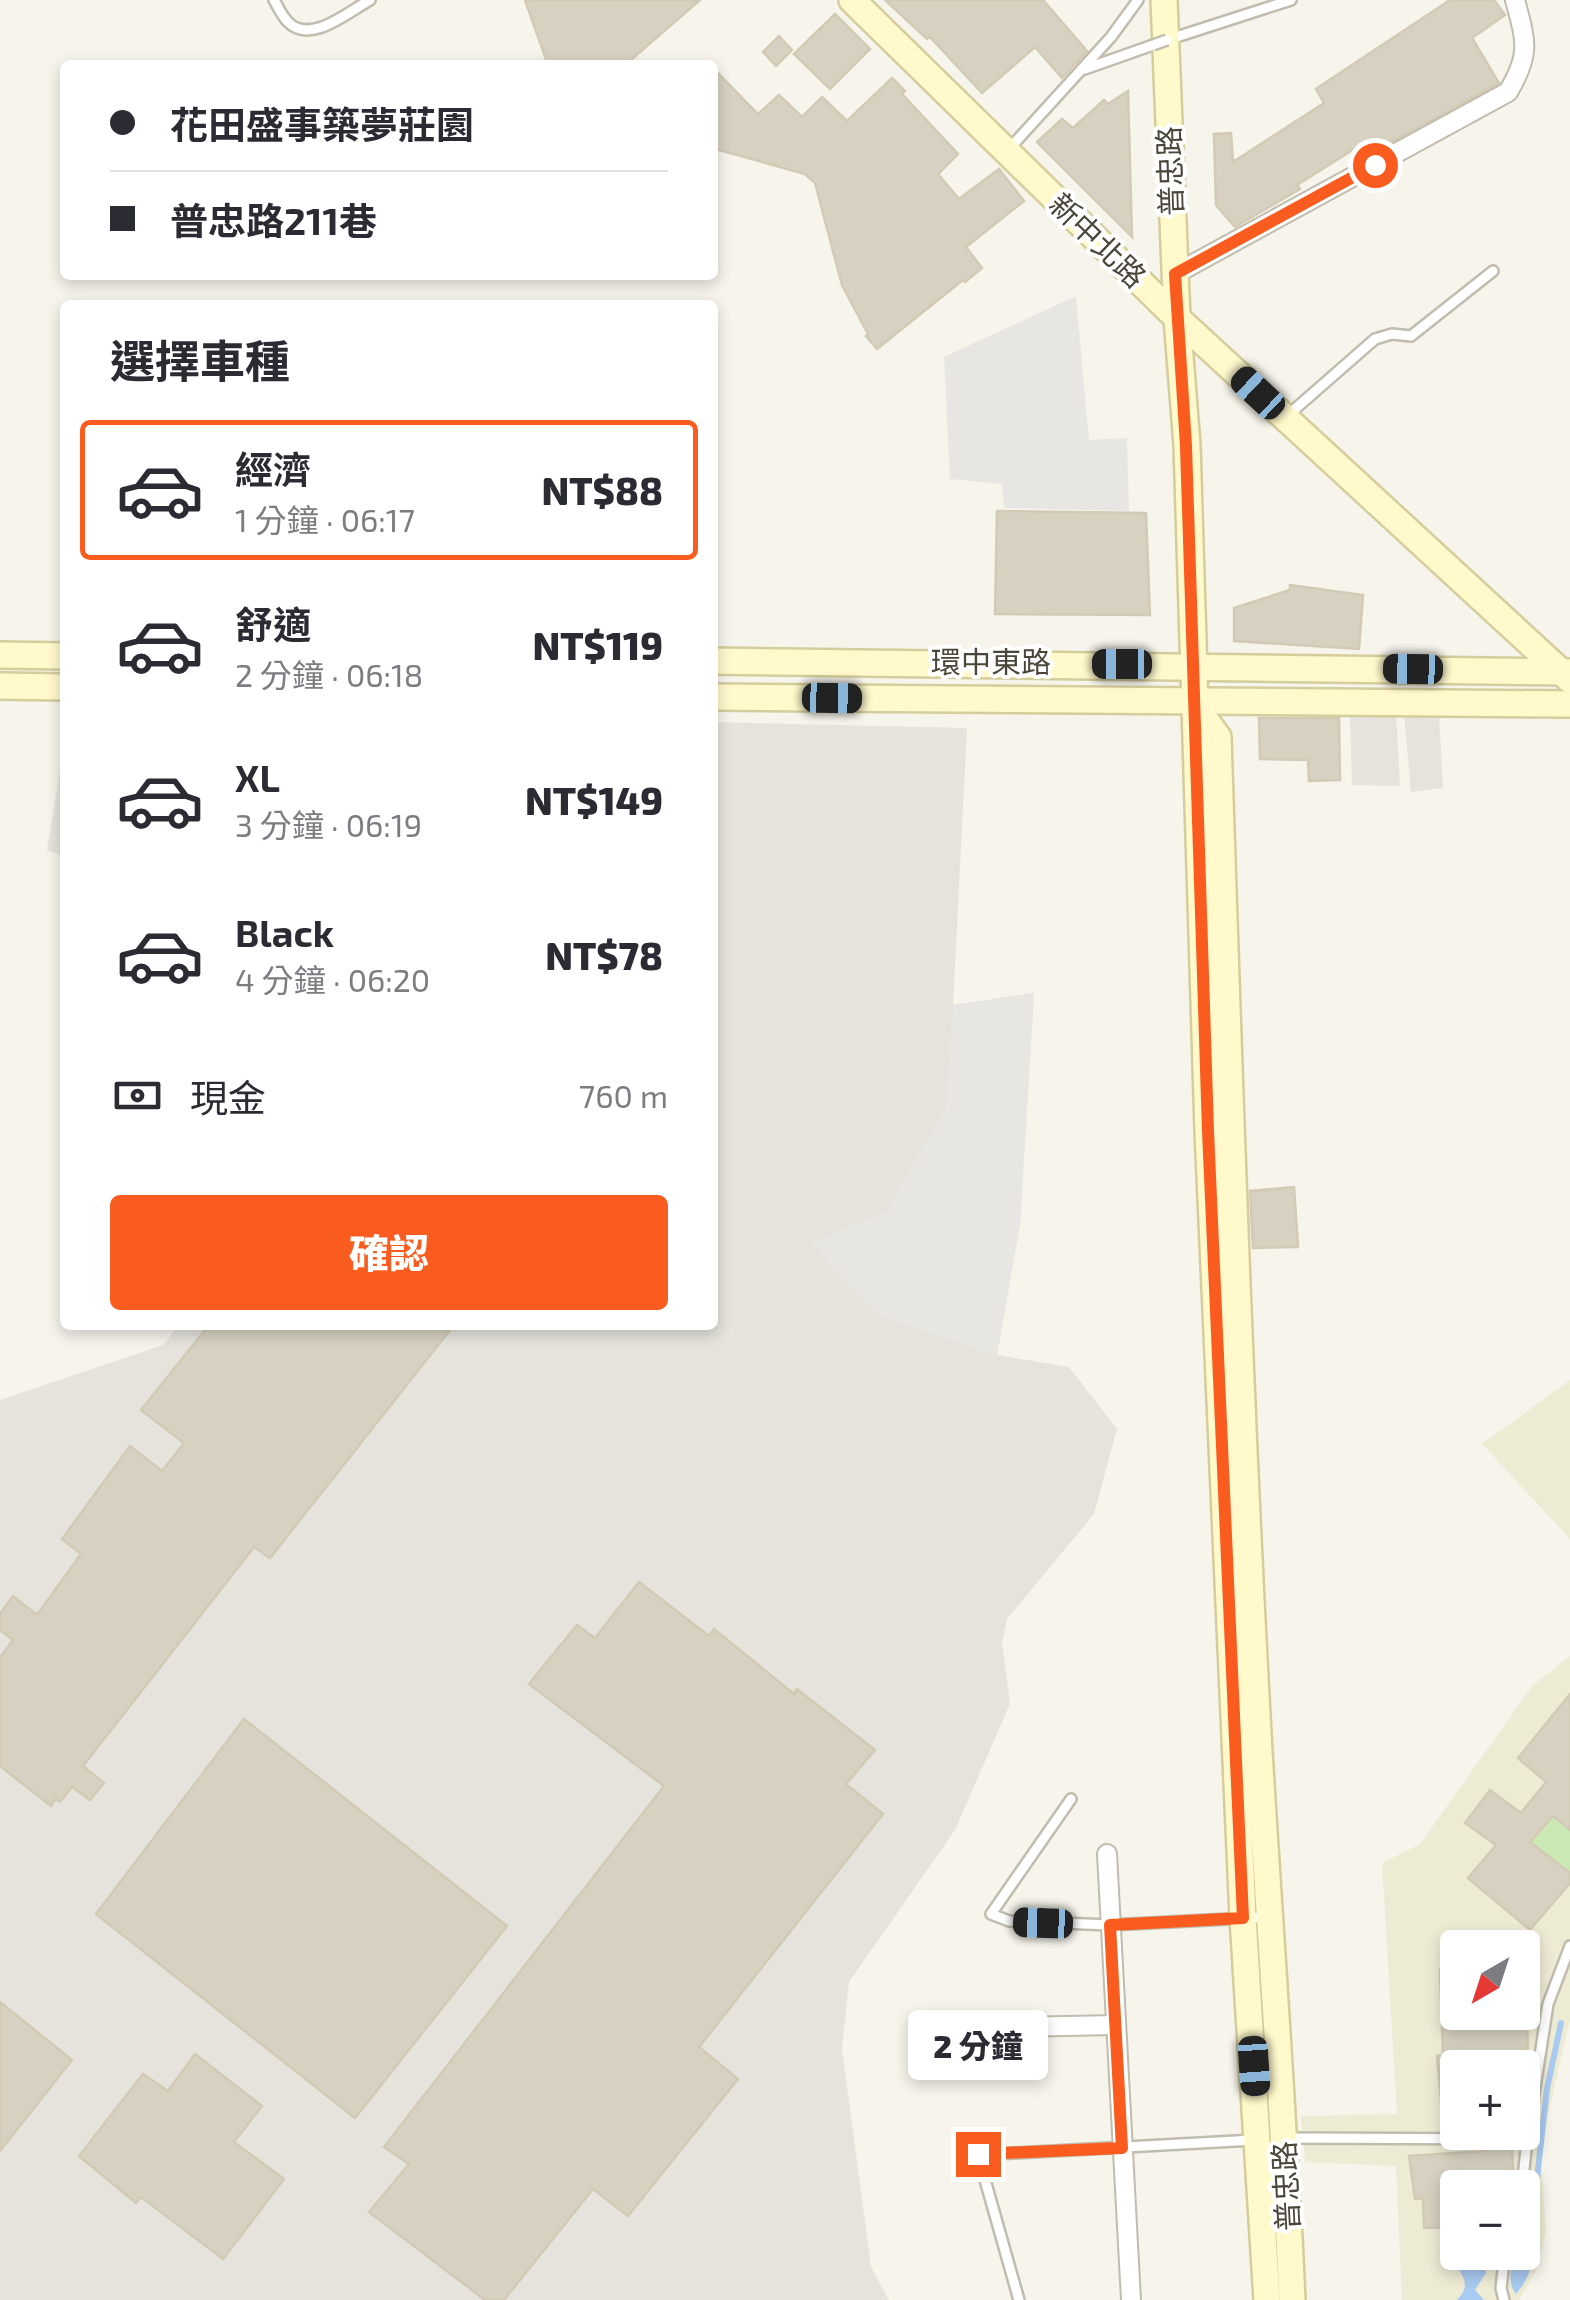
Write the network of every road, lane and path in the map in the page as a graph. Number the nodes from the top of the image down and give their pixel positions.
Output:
1 (274, 0) edge
2 (370, 0) edge
3 (852, 0) edge
4 (1138, 0) edge
5 (1164, 0) edge
6 (1291, 0) edge
7 (1515, 0) edge
8 (1081, 70) junction
9 (1006, 152) junction
10 (1493, 271) dead end
11 (1175, 274) junction
12 (1177, 318) junction
13 (1285, 418) junction
14 (0, 655) edge
15 (60, 656) edge
16 (718, 661) edge
17 (1191, 664) junction
18 (1567, 674) edge
19 (0, 686) edge
20 (60, 687) edge
21 (718, 696) edge
22 (1192, 702) junction
23 (1570, 704) edge
24 (1071, 1799) dead end
25 (1107, 1854) dead end
26 (1272, 1917) junction
27 (1243, 1918) junction
28 (1110, 1925) junction
29 (1570, 1946) edge
30 (1116, 2025) junction
31 (963, 2028) dead end
32 (1540, 2055) edge
33 (1272, 2139) junction
34 (1440, 2139) edge
35 (1122, 2148) junction
36 (1503, 2270) edge
37 (1020, 2300) edge
38 (1130, 2300) edge
39 (1267, 2300) edge
40 (1292, 2300) edge
41 (1504, 2300) edge

1 - 2 lane
3 - 9 street, 新中北路
4 - 8 lane
5 - 11 street, 普忠路
6 - 8 lane, bridge
7 - 11 street
8 - 9 lane
9 - 12 street, 新中北路
10 - 13 lane
11 - 12 street, 普忠路
12 - 13 street, 新中北路
12 - 17 street, 普忠路
13 - 18 street, 新中北路
14 - 15 street
16 - 17 street, 環中東路
17 - 18 street, 環中東路
17 - 22 street, 普忠路
19 - 20 street
21 - 22 street, 環中東路
22 - 23 street, 環中東路
22 - 26 street, 普忠路
22 - 27 street, 普忠路
24 - 28 lane
25 - 28 street
26 - 27 lane
26 - 33 street, 普忠路
27 - 28 lane
27 - 33 street, 普忠路
28 - 30 street
29 - 32 lane
30 - 31 street
30 - 35 street
33 - 34 lane
33 - 35 lane
33 - 39 street, 普忠路
33 - 40 street, 普忠路
35 - 37 lane
35 - 38 street
36 - 41 lane

